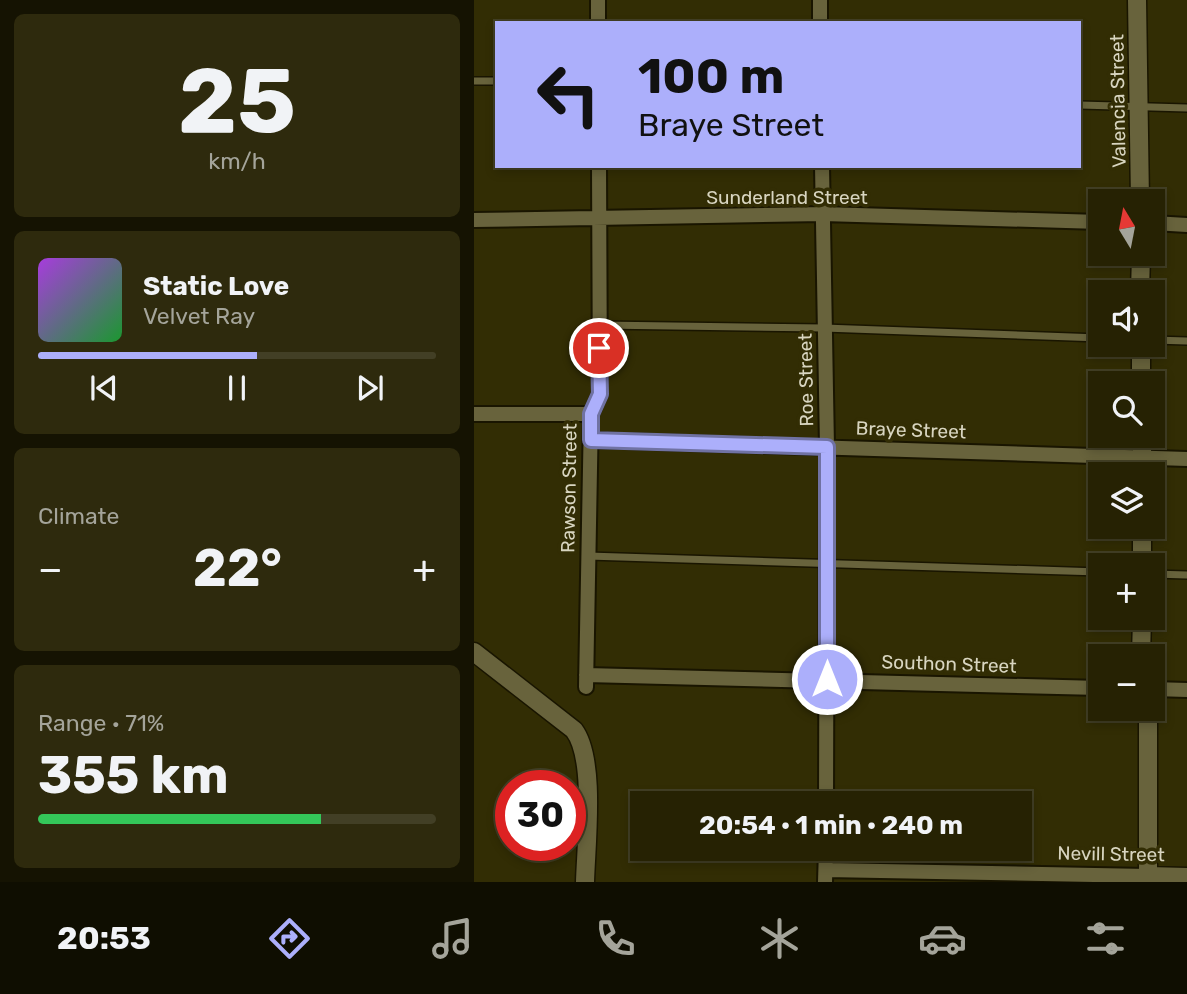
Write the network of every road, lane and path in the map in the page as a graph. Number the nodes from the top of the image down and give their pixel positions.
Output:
1 (598, 0) edge
2 (820, 0) edge
3 (1137, 0) edge
4 (598, 21) edge
5 (820, 21) edge
6 (474, 81) edge
7 (495, 81) edge
8 (1081, 105) edge
9 (1139, 107) junction
10 (1187, 108) edge
11 (599, 168) edge
12 (822, 168) edge
13 (1140, 189) edge
14 (823, 214) junction
15 (599, 219) junction
16 (474, 220) edge
17 (1088, 222) edge
18 (1165, 224) edge
19 (1187, 225) edge
20 (599, 325) junction
21 (824, 328) junction
22 (1088, 338) edge
23 (1165, 340) edge
24 (1187, 341) edge
25 (474, 414) edge
26 (591, 414) junction
27 (591, 440) junction
28 (827, 447) junction
29 (1187, 459) edge
30 (1165, 462) edge
31 (1088, 463) edge
32 (588, 556) junction
33 (826, 564) junction
34 (1088, 572) edge
35 (1165, 574) edge
36 (1187, 575) edge
37 (474, 652) edge
38 (827, 679) junction
39 (586, 681) joint
40 (1088, 688) edge
41 (1165, 689) edge
42 (1187, 690) edge
43 (1148, 721) edge
44 (826, 791) edge
45 (825, 876) edge
46 (1187, 877) edge
47 (1148, 879) edge
48 (585, 882) edge

1 - 4 street
2 - 5 street
3 - 9 street, Valencia Street
6 - 7 lane
8 - 9 lane
9 - 10 lane
9 - 13 street, Valencia Street
11 - 15 street, Rawson Street
12 - 14 street, Roe Street
14 - 15 street, Sunderland Street
14 - 17 street, Sunderland Street
14 - 21 street, Roe Street
15 - 16 street, Sunderland Street
15 - 20 street, Rawson Street
18 - 19 street
20 - 21 lane
20 - 26 street, Rawson Street
21 - 22 lane
21 - 28 street, Roe Street
23 - 24 lane
25 - 26 street
26 - 27 street, Rawson Street
27 - 28 street, Braye Street
27 - 32 street, Rawson Street
28 - 31 street, Braye Street
28 - 33 street, Roe Street
29 - 30 street, Braye Street
32 - 33 lane
32 - 39 street, Rawson Street
33 - 34 lane
33 - 38 street, Roe Street
35 - 36 lane
37 - 48 street
38 - 39 street, Southon Street
38 - 40 street, Southon Street
38 - 44 street, Roe Street
41 - 42 street
43 - 47 street
45 - 47 street, Nevill Street
46 - 47 street, Nevill Street

